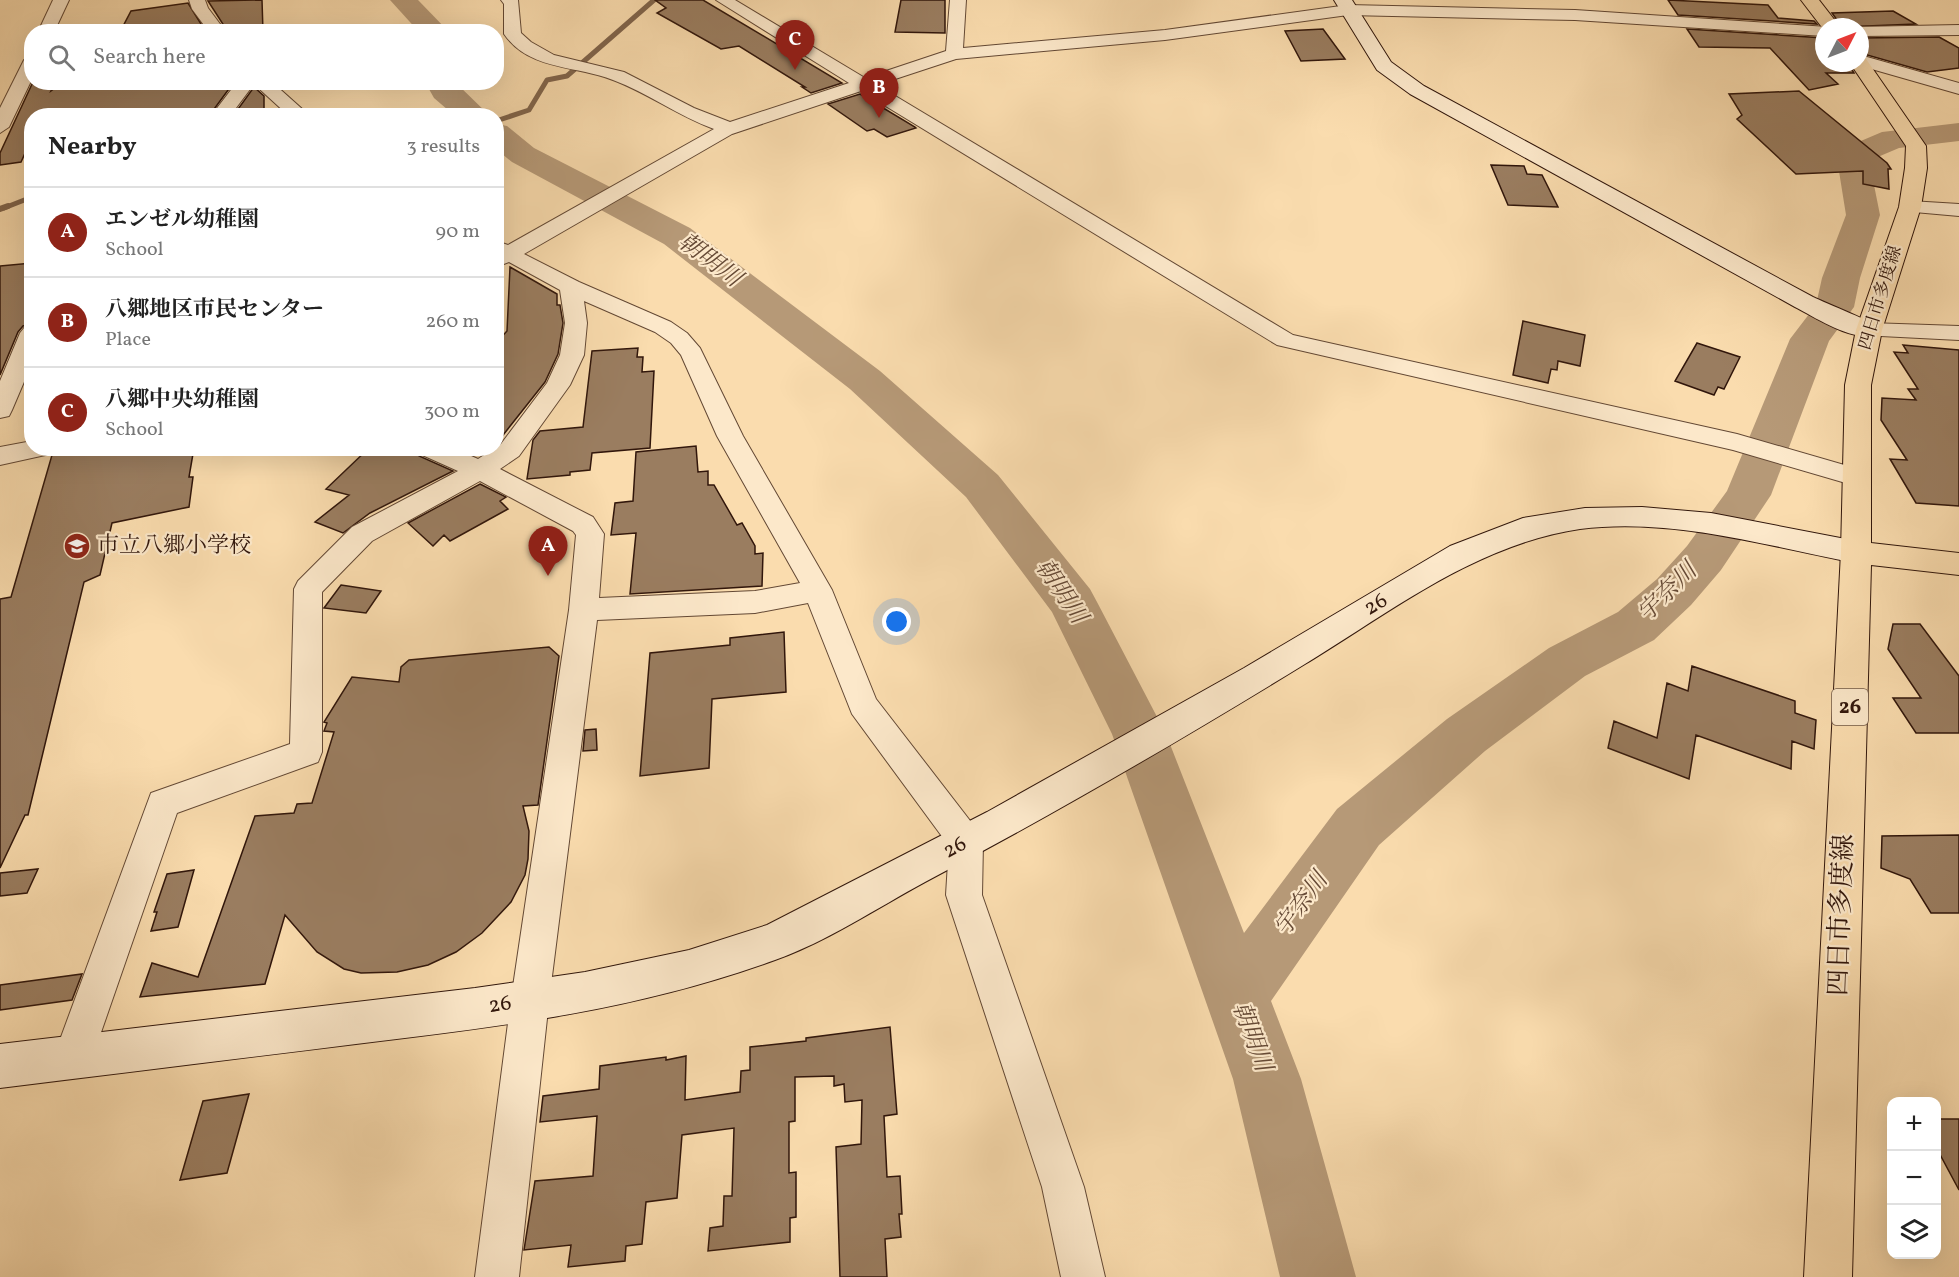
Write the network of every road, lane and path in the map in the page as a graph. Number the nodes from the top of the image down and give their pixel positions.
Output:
1 (61, 0) edge
2 (197, 0) edge
3 (509, 0) edge
4 (724, 0) edge
5 (958, 0) edge
6 (1810, 0) edge
7 (1345, 5) edge
8 (1824, 18) edge
9 (49, 24) edge
10 (212, 24) edge
11 (1815, 29) edge
12 (1959, 30) edge
13 (1869, 31) edge
14 (954, 54) junction
15 (1869, 64) edge
16 (1867, 72) edge
17 (24, 77) edge
18 (863, 84) junction
19 (1959, 89) edge
20 (240, 90) edge
21 (271, 90) edge
22 (226, 108) edge
23 (292, 108) edge
24 (0, 127) edge
25 (728, 129) junction
26 (1910, 207) junction
27 (1959, 210) edge
28 (504, 253) edge
29 (504, 255) edge
30 (571, 287) junction
31 (1857, 326) junction
32 (1959, 333) edge
33 (24, 352) edge
34 (0, 410) edge
35 (24, 451) edge
36 (504, 454) edge
37 (0, 456) edge
38 (448, 456) edge
39 (501, 456) edge
40 (480, 470) junction
41 (1856, 477) junction
42 (1856, 552) junction
43 (1959, 564) edge
44 (818, 590) junction
45 (584, 610) junction
46 (983, 833) junction
47 (530, 1000) junction
48 (74, 1056) junction
49 (0, 1066) edge
50 (497, 1277) edge
51 (1083, 1277) edge
52 (1828, 1277) edge

1 - 9 street
2 - 10 street
3 - 25 street
4 - 18 street
5 - 14 street
6 - 8 main road
7 - 11 street
7 - 14 street
7 - 31 street
12 - 13 street
14 - 18 street
15 - 19 street
16 - 26 main road, 四日市多度線 / 26
17 - 24 street
18 - 25 street
18 - 41 street
20 - 22 street
21 - 23 street
25 - 28 street
26 - 27 street
26 - 31 main road, 四日市多度線 / 26
29 - 30 street
30 - 36 street
30 - 44 street
31 - 32 street
31 - 41 main road, 四日市多度線 / 26
33 - 34 street
35 - 37 street
38 - 40 street
39 - 40 street
40 - 45 street
40 - 48 street
41 - 42 main road, 四日市多度線 / 26
42 - 43 main road
42 - 46 street, 26
42 - 52 main road, 四日市多度線 / 26
44 - 45 street
44 - 46 street
45 - 47 street
46 - 47 street, 26
46 - 51 street
47 - 48 street, 26
47 - 50 street
48 - 49 street, 26

